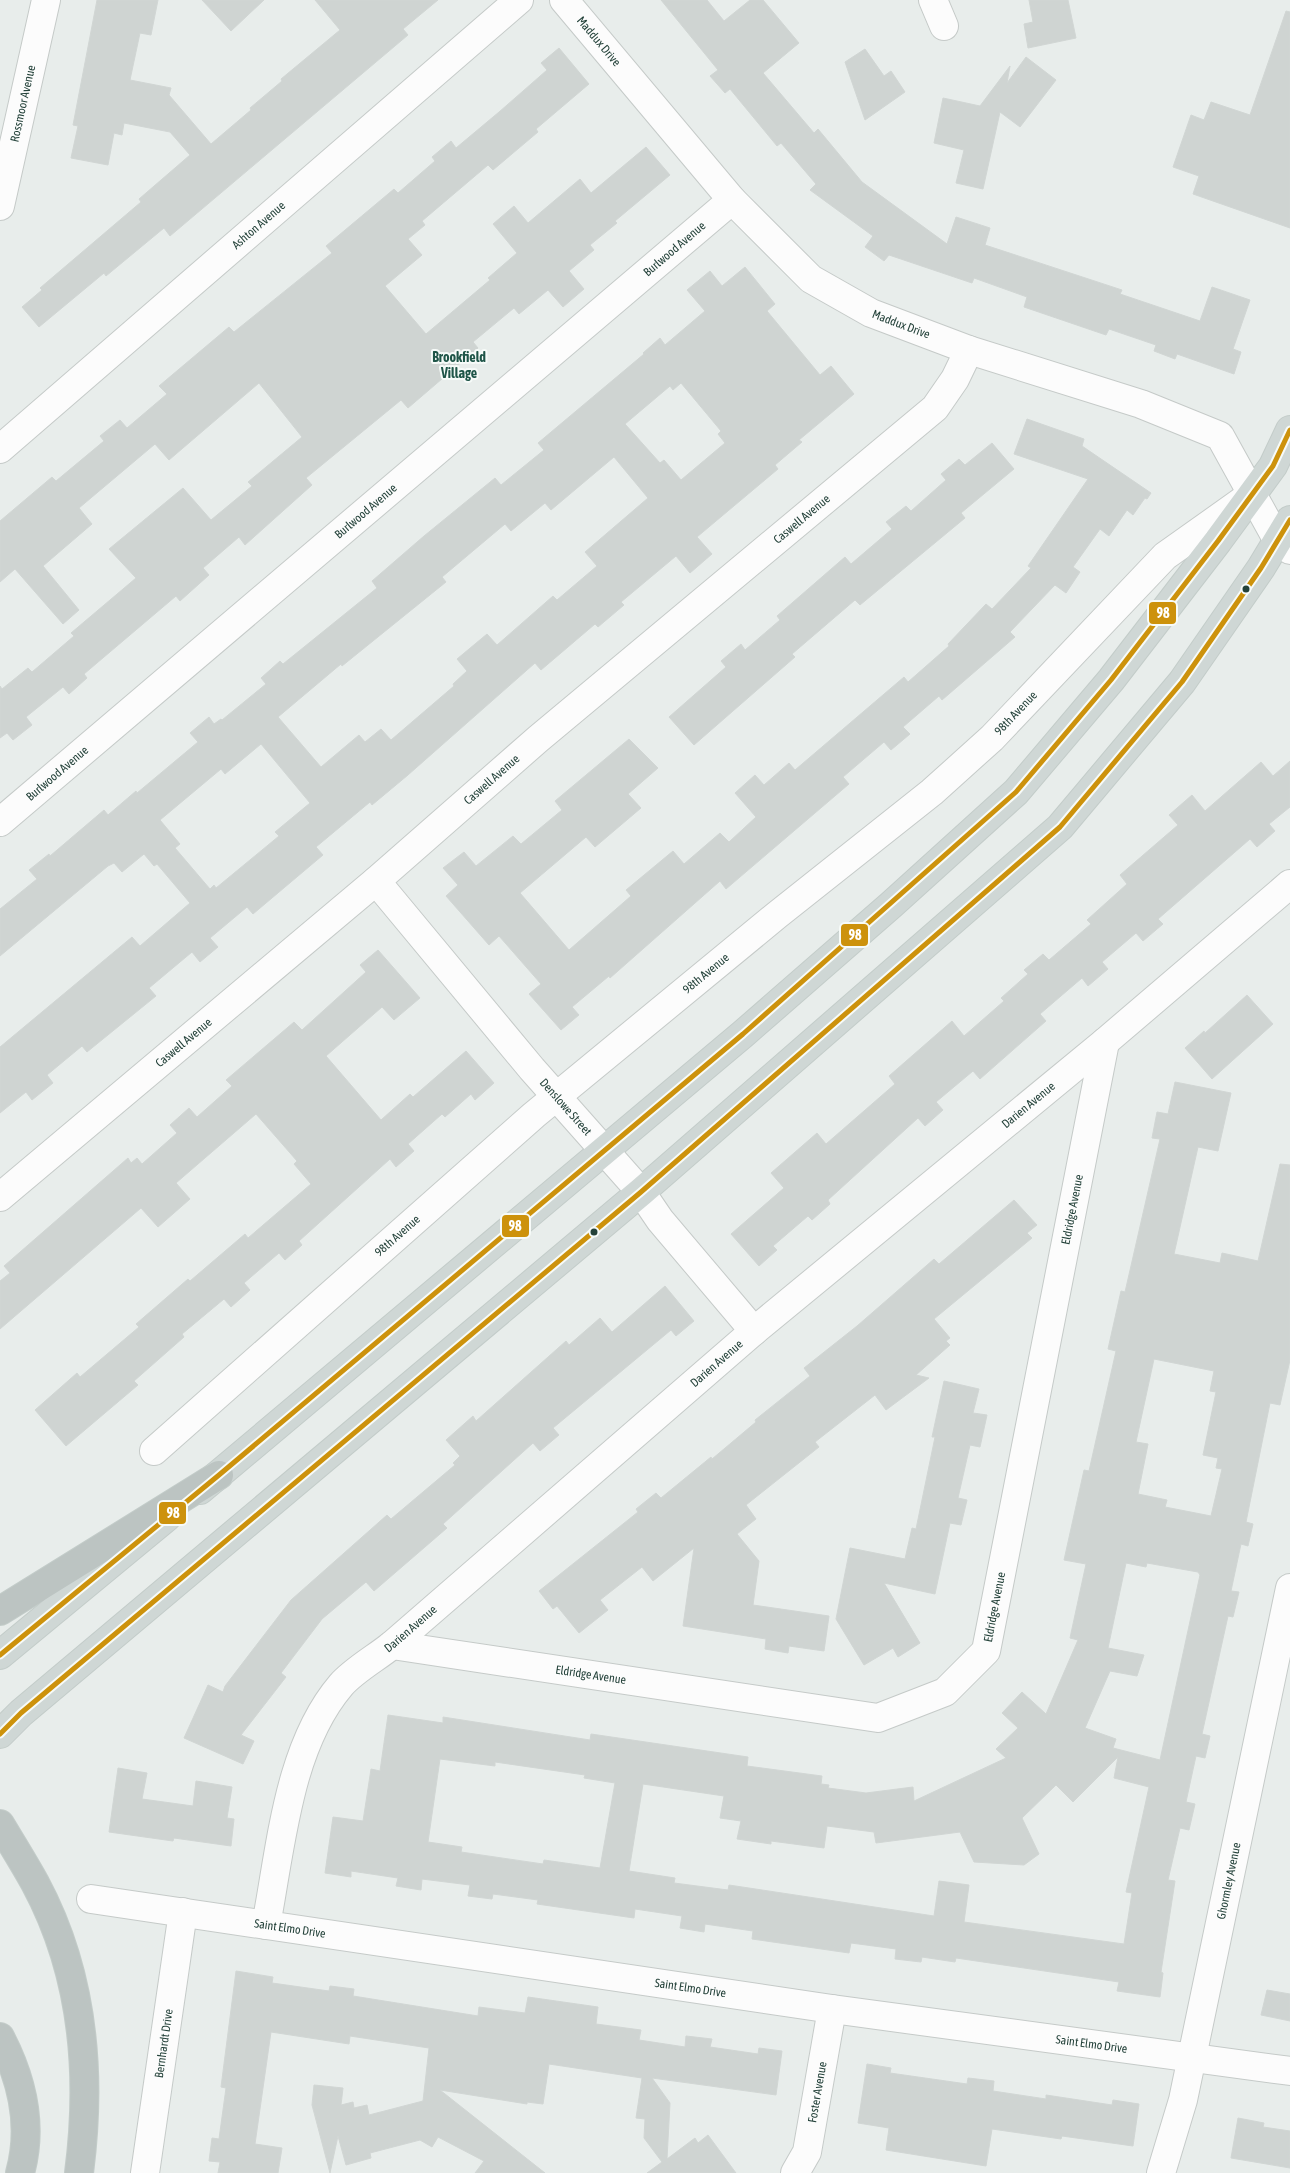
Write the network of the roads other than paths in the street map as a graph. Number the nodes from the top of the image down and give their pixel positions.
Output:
1 (46, 0) edge
2 (519, 0) edge
3 (564, 0) edge
4 (933, 0) edge
5 (944, 26) dead end
6 (732, 200) junction
7 (0, 206) edge
8 (970, 350) junction
9 (1290, 430) edge
10 (0, 449) edge
11 (1253, 494) junction
12 (1286, 537) edge
13 (0, 822) edge
14 (376, 881) junction
15 (1290, 884) edge
16 (1105, 1042) junction
17 (557, 1096) junction
18 (603, 1149) junction
19 (640, 1192) junction
20 (0, 1197) edge
21 (754, 1332) junction
22 (154, 1451) dead end
23 (219, 1474) junction
24 (1290, 1588) edge
25 (0, 1611) edge
26 (392, 1646) junction
27 (0, 1655) edge
28 (0, 1734) edge
29 (0, 1824) edge
30 (92, 1899) dead end
31 (183, 1912) junction
32 (266, 1925) junction
33 (832, 2009) junction
34 (0, 2037) edge
35 (1191, 2057) junction
36 (1290, 2072) edge
37 (20, 2173) edge
38 (79, 2173) edge
39 (145, 2173) edge
40 (795, 2173) edge
41 (1161, 2173) edge

1 - 7 street, Rossmoor Avenue
2 - 10 street, Ashton Avenue
3 - 6 street, Maddux Drive
4 - 5 street
6 - 8 street, Maddux Drive
6 - 13 street, Burlwood Avenue
8 - 11 street, Maddux Drive
8 - 14 street, Caswell Avenue
9 - 11 main road, 98th Avenue
11 - 12 street, Maddux Drive
11 - 17 street, 98th Avenue
11 - 18 main road, 98th Avenue
12 - 19 main road
14 - 17 street, Denslowe Street
14 - 20 street, Caswell Avenue
15 - 16 street, Darien Avenue
16 - 21 street, Darien Avenue
16 - 26 street, Eldridge Avenue
17 - 18 street, Denslowe Street
17 - 22 street, 98th Avenue
18 - 19 street, Denslowe Street
18 - 23 main road, 98th Avenue
19 - 21 street, Denslowe Street
19 - 28 main road
21 - 26 street, Darien Avenue
23 - 25 highway
23 - 27 main road, 98th Avenue
24 - 35 street, Ghormley Avenue
26 - 32 street, Darien Avenue
29 - 38 highway
30 - 31 street, Saint Elmo Drive
31 - 32 street, Saint Elmo Drive
31 - 39 street, Bernhardt Drive
32 - 33 street, Saint Elmo Drive
33 - 35 street, Saint Elmo Drive
33 - 40 street, Foster Avenue
34 - 37 highway
35 - 36 street, Saint Elmo Drive
35 - 41 street, Ghormley Avenue

